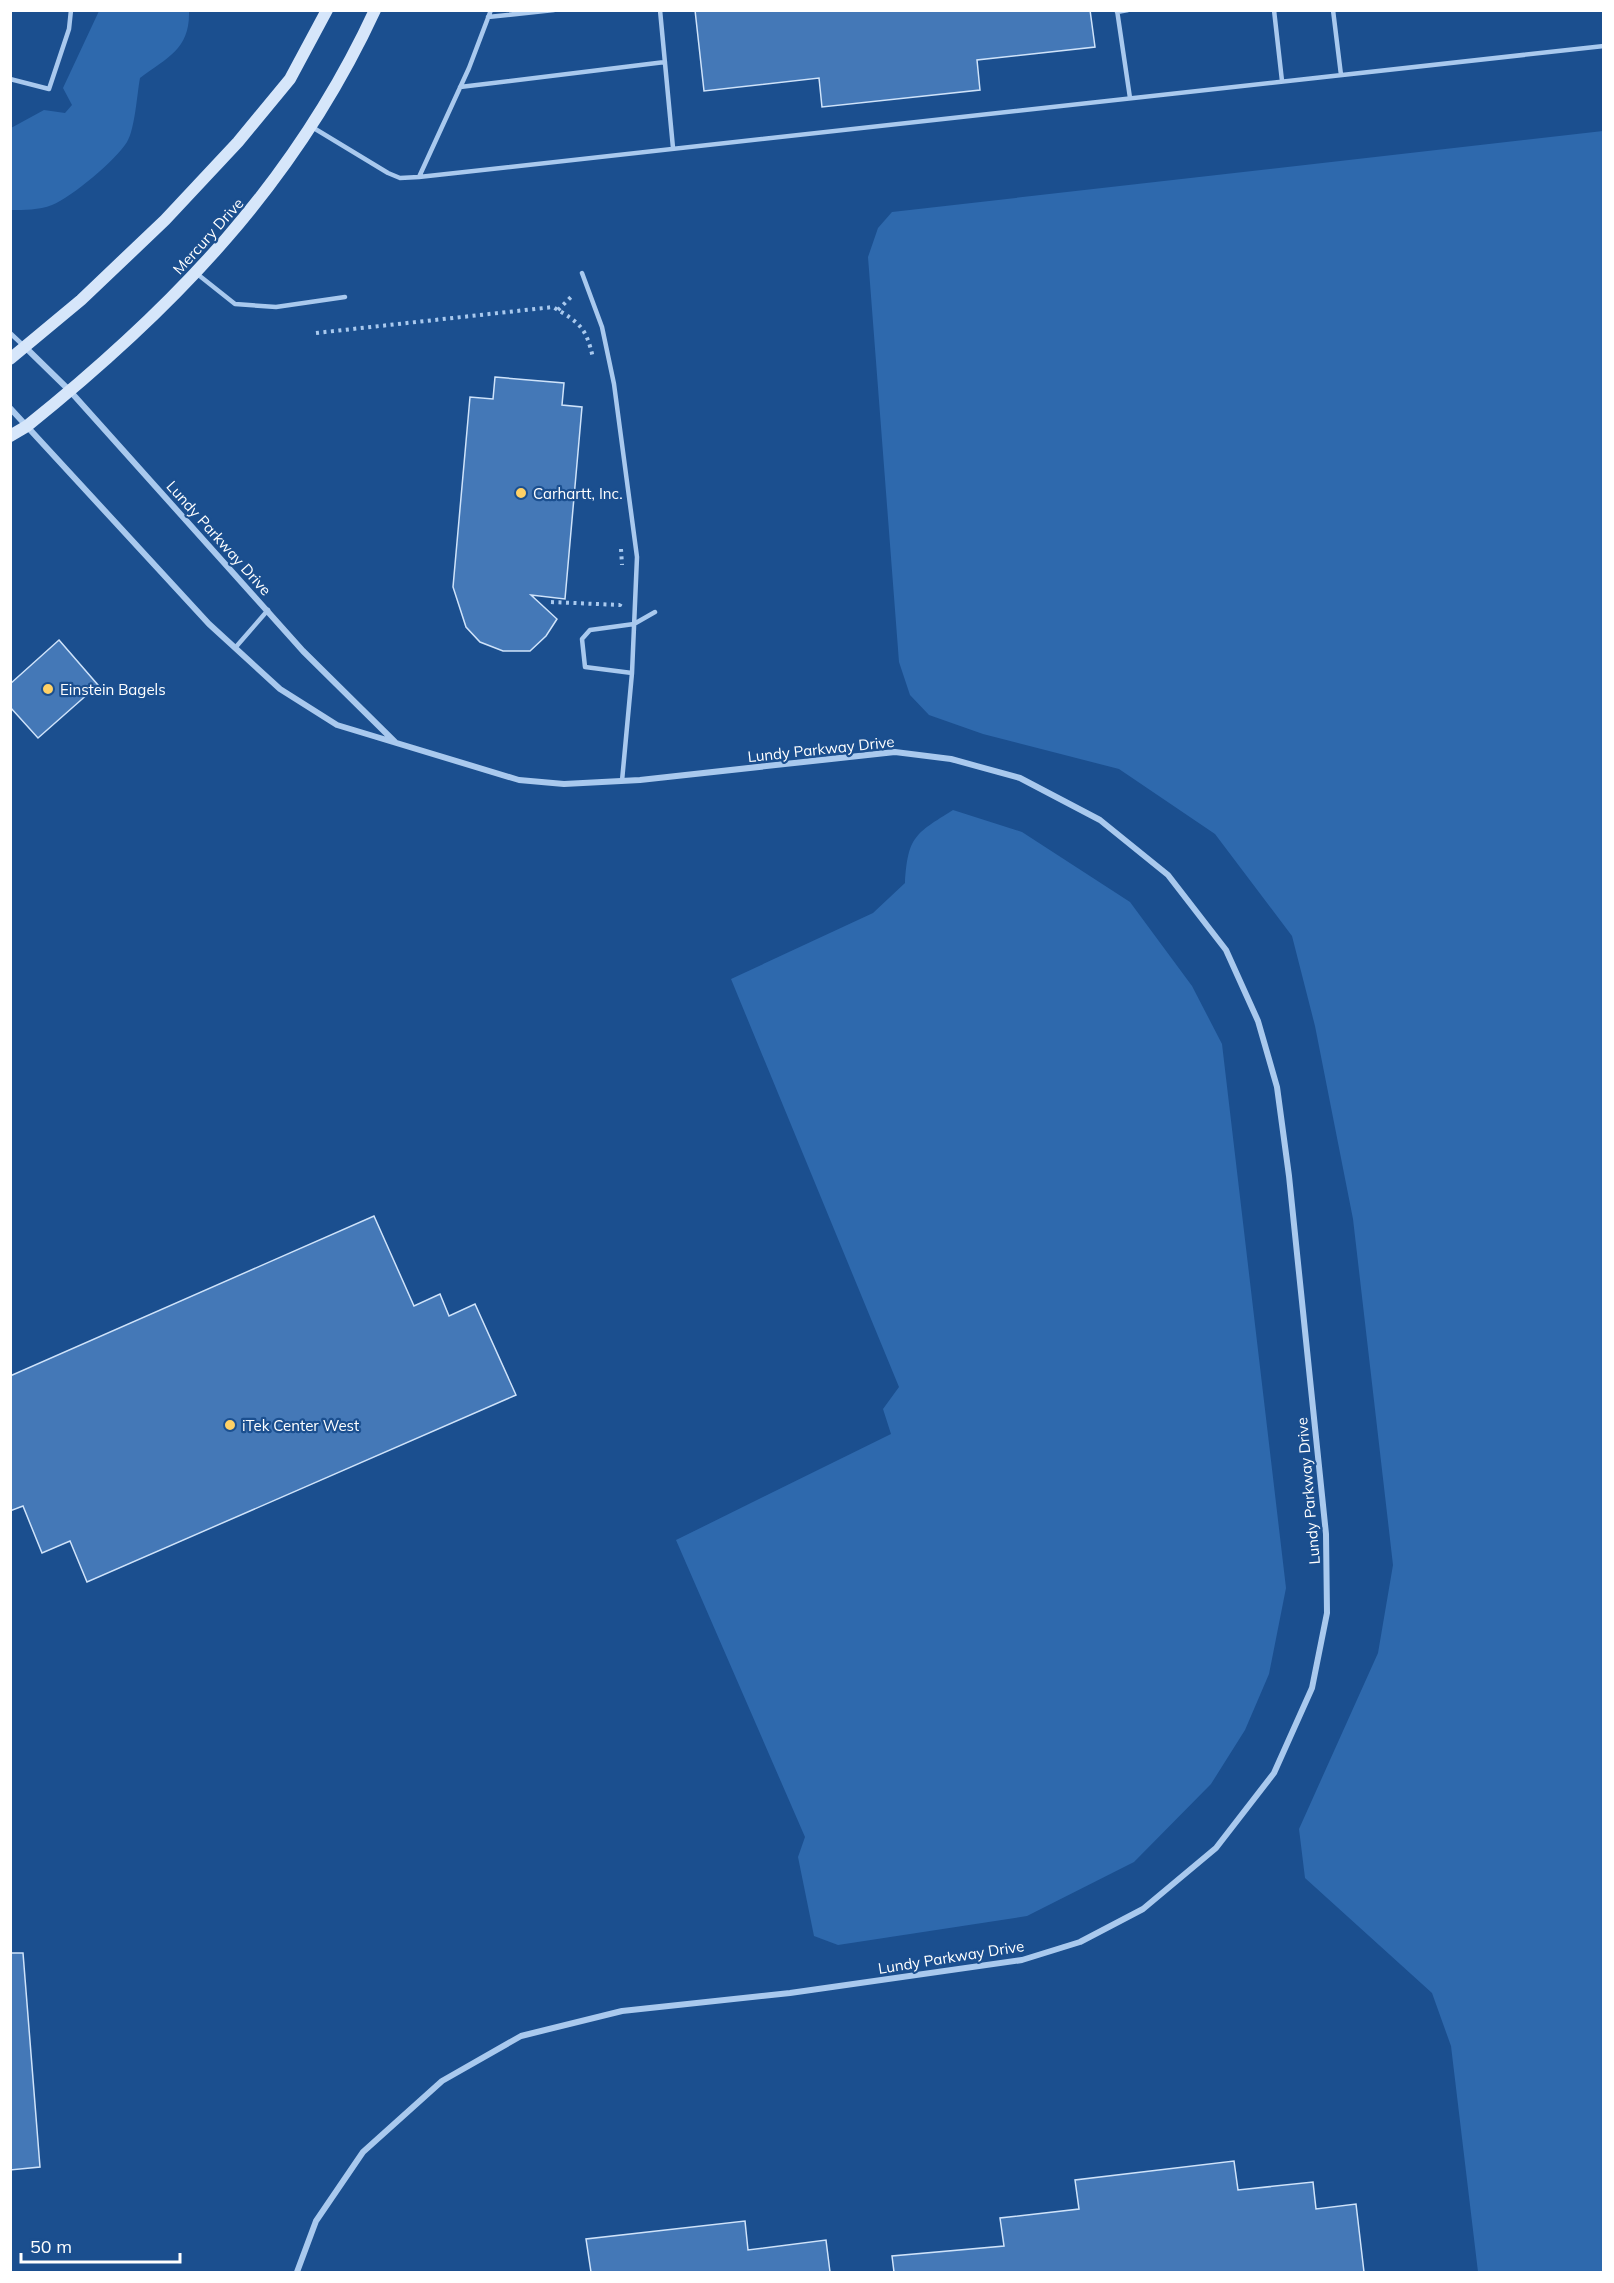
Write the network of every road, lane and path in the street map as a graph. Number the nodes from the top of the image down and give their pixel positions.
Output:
1 (70, 10) edge
2 (327, 10) edge
3 (375, 10) edge
4 (490, 10) edge
5 (554, 10) edge
6 (660, 10) edge
7 (1128, 10) edge
8 (1274, 10) edge
9 (1333, 10) edge
10 (1117, 11) edge
11 (488, 17) junction
12 (1604, 46) edge
13 (665, 62) junction
14 (1341, 75) junction
15 (10, 79) edge
16 (1282, 81) junction
17 (460, 87) junction
18 (1130, 98) junction
19 (312, 127) junction
20 (673, 148) junction
21 (418, 177) junction
22 (196, 273) junction
23 (582, 273) dead end
24 (345, 297) dead end
25 (571, 297) dead end
26 (558, 310) junction
27 (10, 333) edge
28 (316, 333) dead end
29 (24, 347) junction
30 (10, 359) edge
31 (595, 366) dead end
32 (70, 392) junction
33 (10, 408) edge
34 (27, 426) junction
35 (10, 436) edge
36 (621, 542) dead end
37 (622, 575) dead end
38 (622, 596) dead end
39 (551, 602) dead end
40 (268, 610) junction
41 (655, 612) dead end
42 (634, 624) junction
43 (235, 648) junction
44 (632, 673) junction
45 (398, 744) junction
46 (622, 781) junction
47 (297, 2272) edge

1 - 15 lane
2 - 29 street
3 - 19 street, Mercury Drive
4 - 11 lane
5 - 11 lane
6 - 13 lane
7 - 10 lane
8 - 16 lane
9 - 14 lane
10 - 18 lane
11 - 17 lane
12 - 14 lane
13 - 17 lane
13 - 20 lane
14 - 16 lane
16 - 18 lane
17 - 21 lane
18 - 20 lane
19 - 21 lane
19 - 22 street, Mercury Drive
20 - 21 lane
22 - 24 lane
22 - 32 street, Mercury Drive
23 - 42 lane
25 - 26 path
26 - 28 path
26 - 31 path
27 - 29 lane
29 - 30 street
29 - 32 street, Lundy Parkway Drive
32 - 34 street, Mercury Drive
32 - 40 street, Lundy Parkway Drive
33 - 34 street, Lundy Parkway Drive
34 - 35 street, Mercury Drive
34 - 43 street, Lundy Parkway Drive
36 - 37 path
38 - 39 path
40 - 43 lane
40 - 45 street, Lundy Parkway Drive
41 - 42 lane
42 - 44 lane
42 - 44 lane
43 - 45 street, Lundy Parkway Drive
44 - 46 lane
45 - 46 street, Lundy Parkway Drive
46 - 47 street, Lundy Parkway Drive

